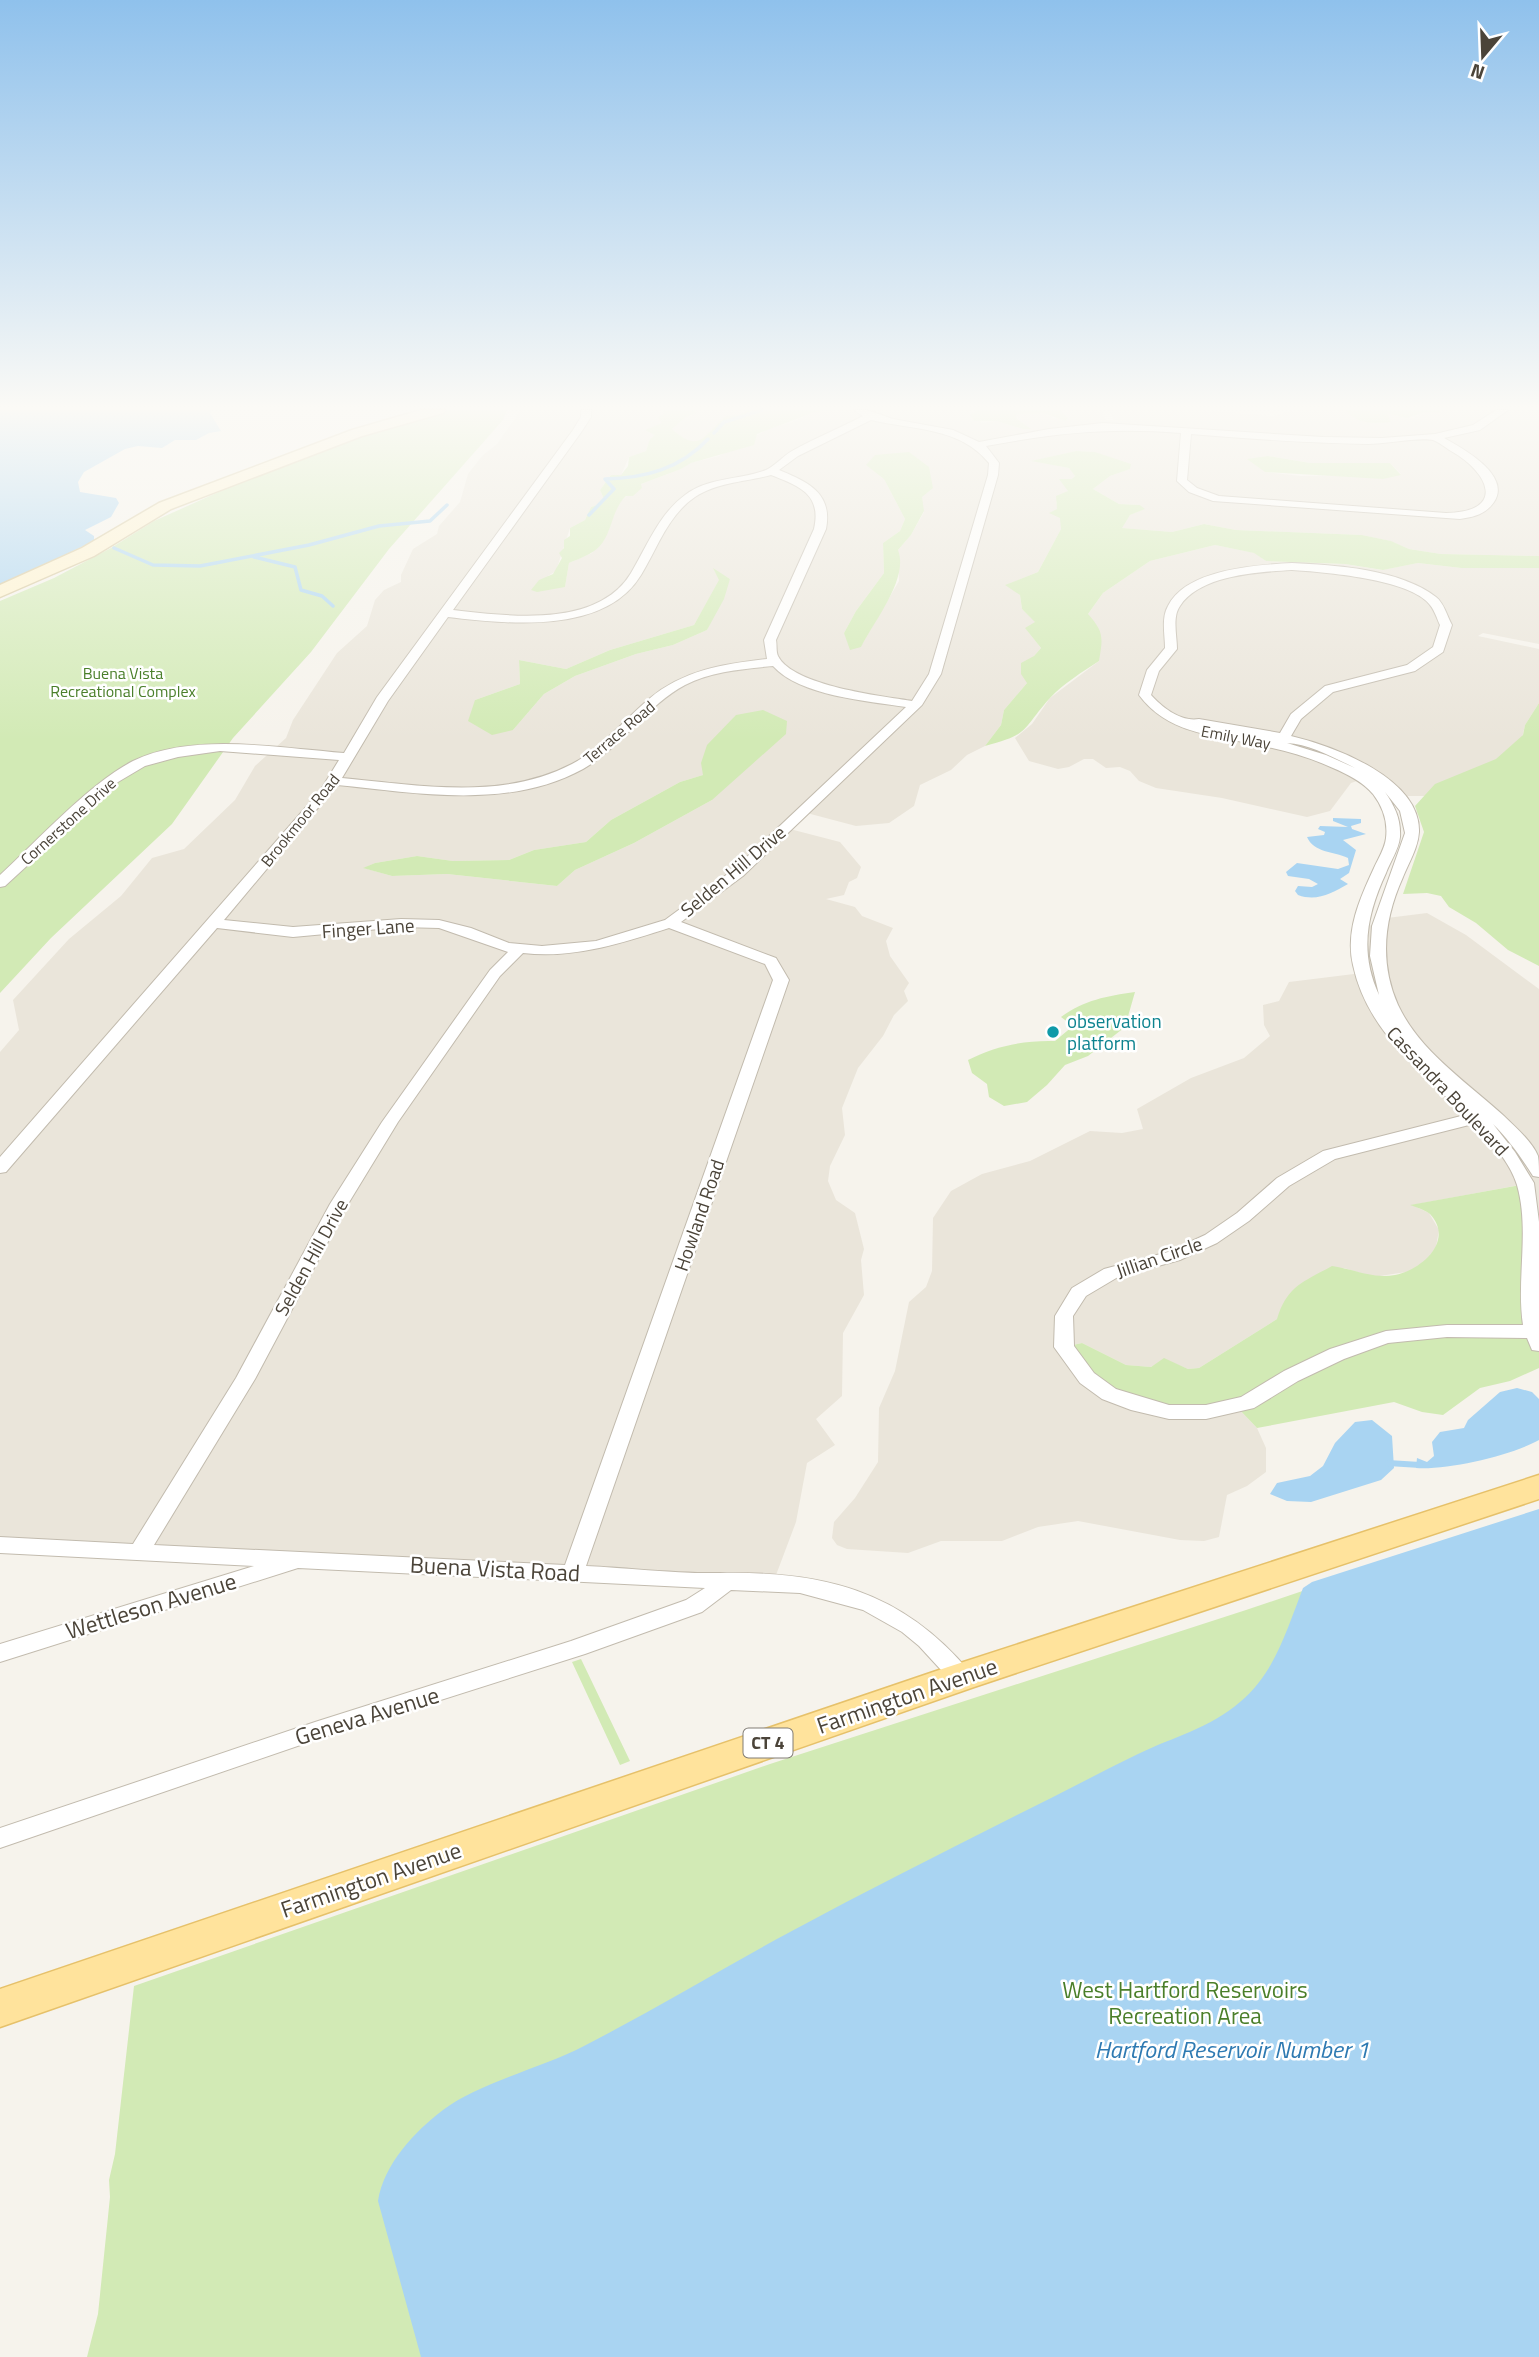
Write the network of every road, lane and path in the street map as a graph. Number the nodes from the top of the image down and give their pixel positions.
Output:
1 (140, 520) edge
2 (513, 520) edge
3 (667, 520) edge
4 (823, 520) edge
5 (980, 520) edge
6 (0, 592) edge
7 (445, 613) junction
8 (773, 662) junction
9 (916, 705) junction
10 (1281, 741) junction
11 (347, 757) junction
12 (335, 781) junction
13 (0, 883) edge
14 (215, 923) junction
15 (670, 923) junction
16 (518, 950) junction
17 (1484, 1116) junction
18 (0, 1168) edge
19 (1539, 1172) edge
20 (1537, 1336) edge
21 (1539, 1487) edge
22 (0, 1545) edge
23 (140, 1550) junction
24 (302, 1558) junction
25 (573, 1573) junction
26 (727, 1580) junction
27 (0, 1653) edge
28 (961, 1677) junction
29 (0, 1838) edge
30 (0, 2008) edge

1 - 6 street
2 - 7 street, Brookmoor Road
3 - 7 street
4 - 8 street
5 - 9 street, Selden Hill Drive
7 - 11 street, Brookmoor Road
8 - 9 street
8 - 12 street, Terrace Road
9 - 15 street, Selden Hill Drive
10 - 10 street, Emily Way
10 - 17 street, Cassandra Boulevard
11 - 12 street, Brookmoor Road
11 - 13 street, Cornerstone Drive
12 - 14 street, Brookmoor Road
14 - 16 street, Finger Lane
14 - 18 street, Brookmoor Road
15 - 16 street, Selden Hill Drive
15 - 25 street, Howland Road
16 - 23 street, Selden Hill Drive
17 - 19 street, Cassandra Boulevard
17 - 20 street, Cassandra Boulevard
17 - 20 street, Jillian Circle
21 - 28 main road, Farmington Avenue / CT 4
22 - 23 street, Buena Vista Road
23 - 24 street, Buena Vista Road
24 - 25 street, Buena Vista Road
24 - 27 street, Wettleson Avenue
25 - 26 street, Buena Vista Road
26 - 28 street, Buena Vista Road
26 - 29 street, Geneva Avenue
28 - 30 main road, Farmington Avenue / CT 4

